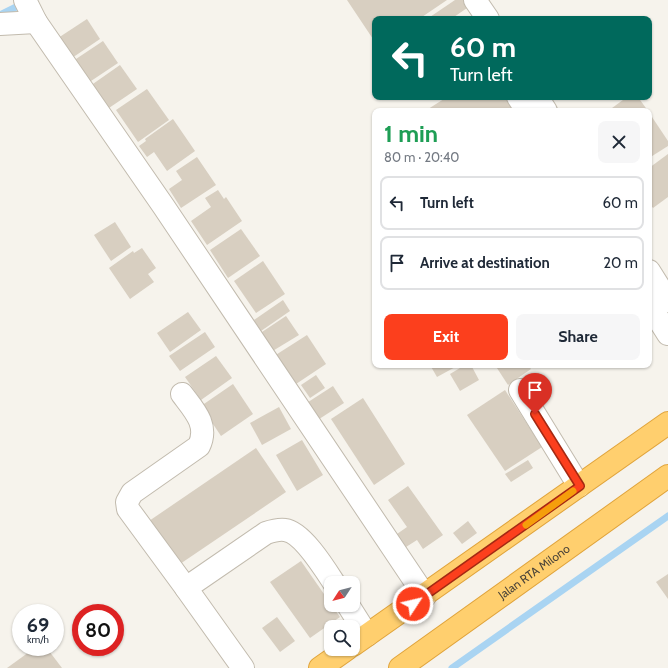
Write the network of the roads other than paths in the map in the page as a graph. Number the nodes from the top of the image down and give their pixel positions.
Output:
1 (475, 0) edge
2 (30, 10) edge
3 (486, 16) edge
4 (0, 24) edge
5 (652, 276) edge
6 (668, 301) edge
7 (652, 309) edge
8 (668, 334) edge
9 (520, 390) dead end
10 (182, 394) dead end
11 (668, 423) edge
12 (668, 476) edge
13 (580, 486) junction
14 (329, 576) edge
15 (186, 588) junction
16 (425, 596) junction
17 (360, 640) edge
18 (338, 656) edge
19 (243, 668) edge
20 (320, 668) edge
21 (400, 668) edge

1 - 3 street
2 - 4 street
2 - 16 street
5 - 6 street
7 - 8 street
9 - 13 street
10 - 15 street
11 - 13 highway
12 - 21 highway, Jalan RTA Milono
13 - 16 highway
14 - 15 street
15 - 19 street
16 - 17 highway
18 - 20 highway

